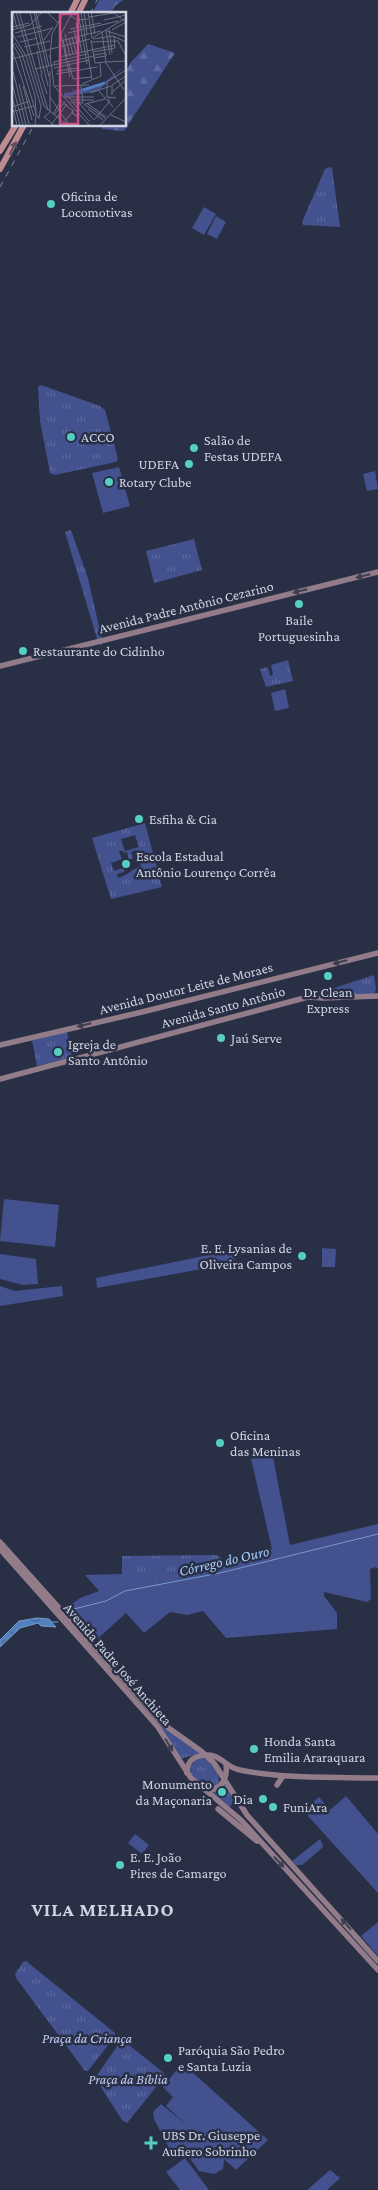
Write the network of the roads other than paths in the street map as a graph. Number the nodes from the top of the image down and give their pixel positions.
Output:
1 (77, 0) edge
2 (85, 0) edge
3 (71, 12) edge
4 (79, 12) edge
5 (15, 126) edge
6 (23, 126) edge
7 (0, 151) edge
8 (0, 169) edge
9 (378, 572) edge
10 (0, 666) edge
11 (378, 953) edge
12 (378, 996) edge
13 (0, 1045) edge
14 (0, 1079) edge
15 (0, 1542) edge
16 (0, 1550) edge
17 (205, 1755) junction
18 (193, 1758) junction
19 (178, 1760) junction
20 (226, 1764) junction
21 (249, 1772) junction
22 (188, 1774) junction
23 (283, 1776) junction
24 (378, 1778) edge
25 (224, 1779) junction
26 (277, 1786) dead end
27 (203, 1790) junction
28 (236, 1801) junction
29 (218, 1809) dead end
30 (230, 1810) junction
31 (224, 1814) junction
32 (262, 1844) junction
33 (378, 1961) edge
34 (378, 1970) edge

1 - 3 main road
2 - 4 main road
5 - 7 main road
8 -> 6 main road
9 -> 10 street, Avenida Padre Antônio Cezarino
11 -> 13 street, Avenida Doutor Leite de Moraes
12 - 14 street, Avenida Santo Antônio
15 - 17 street, Avenida Padre José Anchieta
16 -> 19 street, Avenida Padre José Anchieta
17 - 18 street
17 - 20 street
17 - 25 street, Avenida Padre José Anchieta
18 - 19 street
18 - 22 street
19 - 22 street, Avenida Padre José Anchieta
20 - 21 street
20 - 25 street
21 - 23 street
21 - 25 street
22 - 27 street, Avenida Padre José Anchieta
23 - 24 street
23 - 26 street
25 - 27 street
25 - 28 street, Avenida Padre José Anchieta
27 - 30 street, Avenida Padre José Anchieta
28 - 30 street
33 -> 28 street, Avenida Padre José Anchieta
29 - 31 street
30 - 31 street
30 - 32 street, Avenida Padre José Anchieta
31 - 32 street
32 -> 34 street, Avenida Padre José Anchieta

